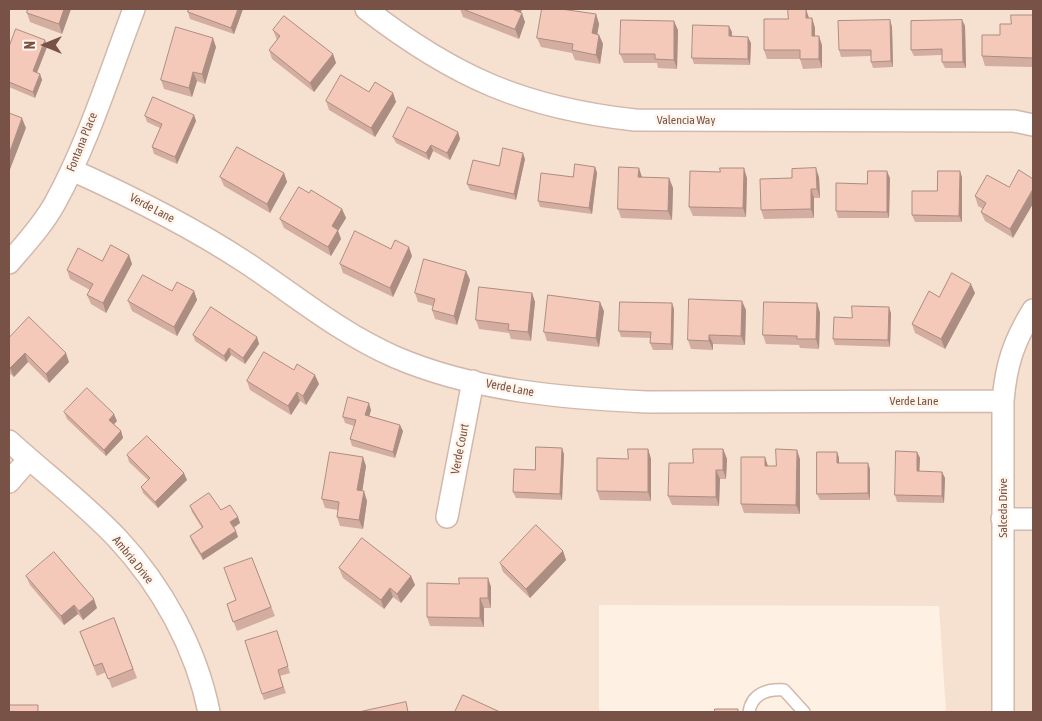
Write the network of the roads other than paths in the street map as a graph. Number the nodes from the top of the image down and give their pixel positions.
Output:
1 (134, 9) edge
2 (366, 9) edge
3 (1033, 125) edge
4 (72, 170) junction
5 (9, 263) edge
6 (1033, 310) edge
7 (473, 381) junction
8 (1003, 401) junction
9 (9, 441) edge
10 (29, 459) junction
11 (9, 482) edge
12 (447, 517) dead end
13 (1002, 519) junction
14 (1033, 519) edge
15 (209, 712) edge
16 (749, 712) edge
17 (804, 712) edge
18 (1003, 712) edge

1 - 4 street, Fontana Place
2 - 3 street, Valencia Way
4 - 5 street, Fontana Place
4 - 7 street, Verde Lane
6 - 8 street, Salceda Drive
7 - 8 street, Verde Lane
7 - 12 street, Verde Court
8 - 13 street, Salceda Drive
9 - 10 street, Ambria Drive
10 - 11 street
10 - 15 street, Ambria Drive
13 - 14 street
13 - 18 street, Salceda Drive
16 - 17 lane

